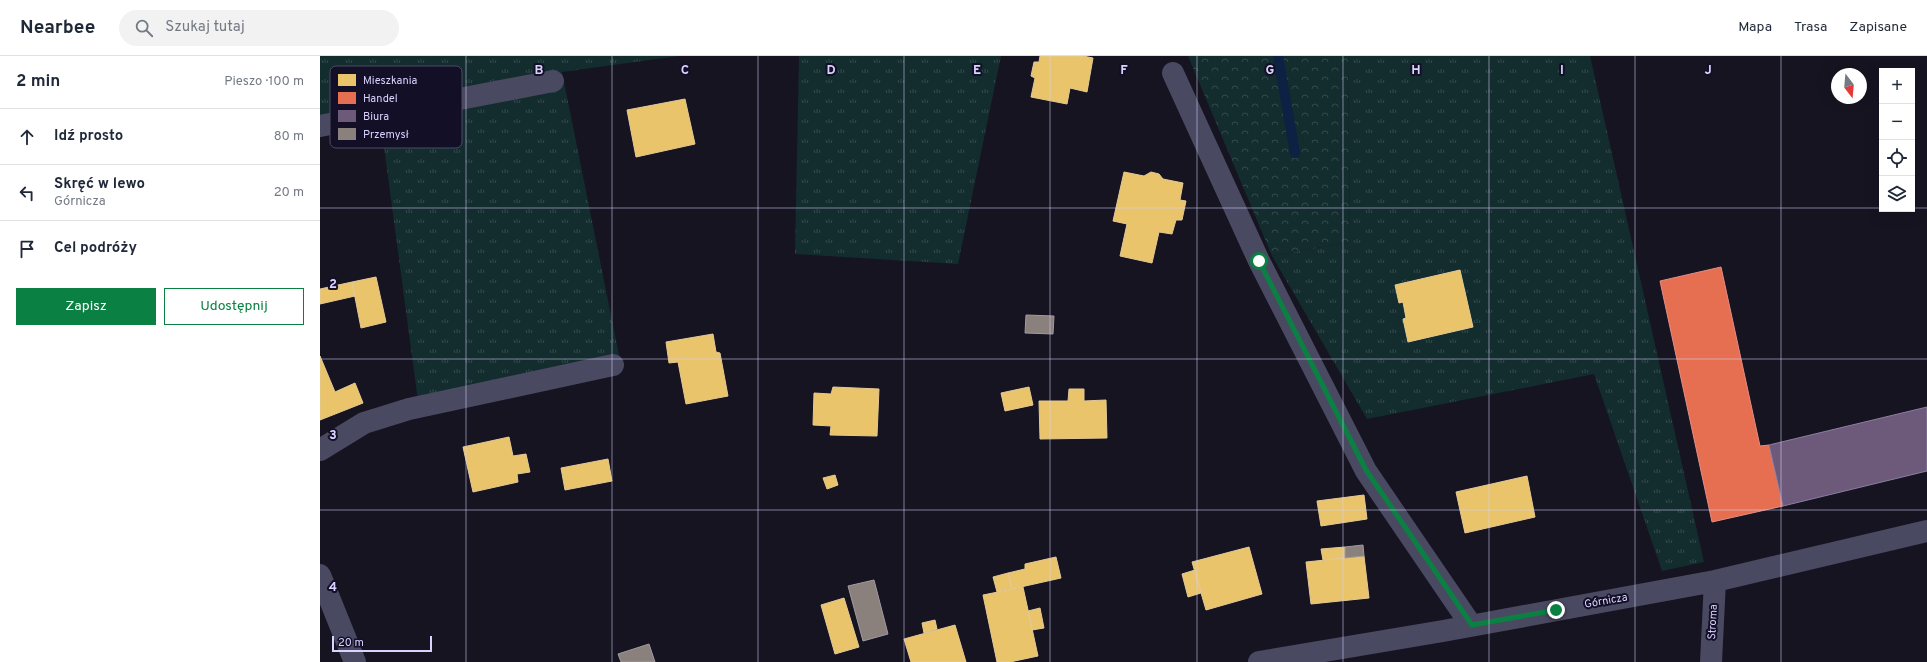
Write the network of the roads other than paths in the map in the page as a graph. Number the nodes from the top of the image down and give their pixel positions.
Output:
1 (1173, 73) dead end
2 (553, 81) dead end
3 (462, 99) edge
4 (330, 124) edge
5 (320, 126) edge
6 (613, 365) dead end
7 (320, 450) edge
8 (1927, 531) edge
9 (320, 575) edge
10 (1715, 582) junction
11 (1472, 625) junction
12 (355, 662) edge
13 (1259, 662) edge
14 (1711, 662) edge

1 - 11 street
2 - 3 street
4 - 5 street
6 - 7 street
8 - 10 street, Górnicza
9 - 12 street
10 - 11 street, Górnicza
10 - 14 street, Stroma
11 - 13 street, Górnicza

